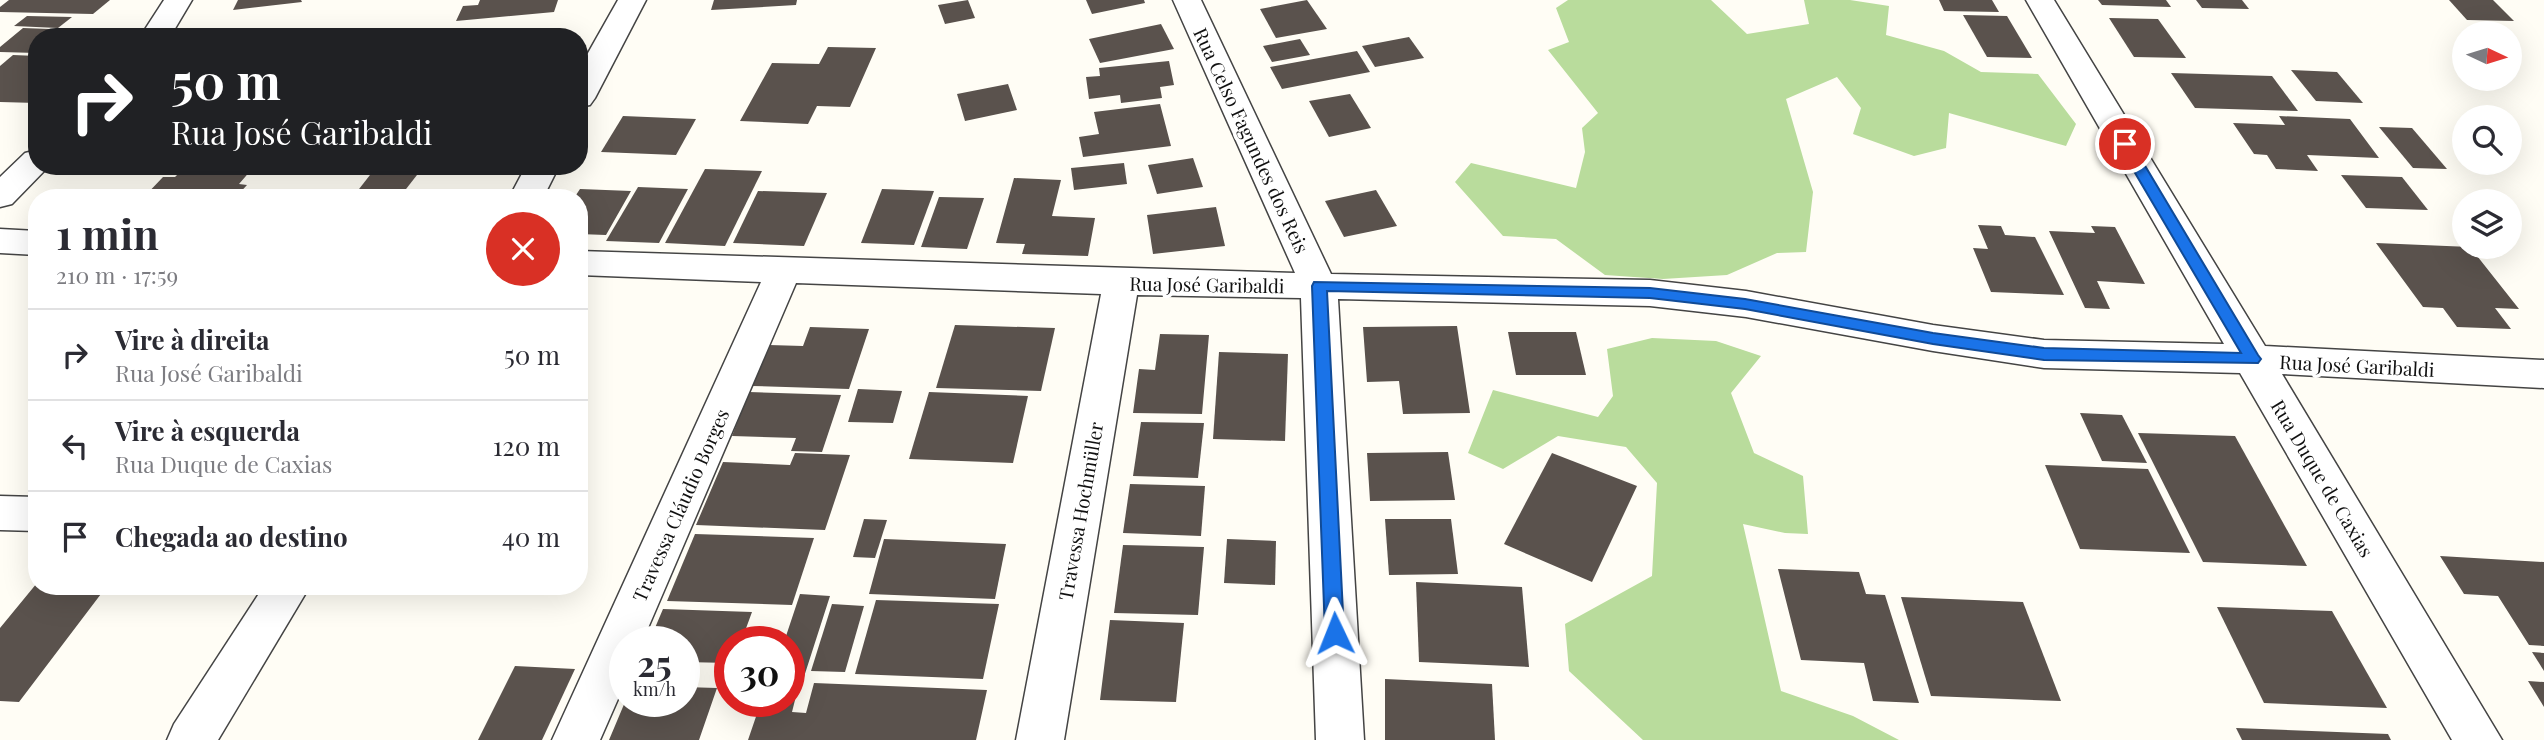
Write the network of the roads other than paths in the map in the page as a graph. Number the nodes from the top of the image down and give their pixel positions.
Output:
1 (178, 0) edge
2 (632, 0) edge
3 (1187, 0) edge
4 (2040, 0) edge
5 (161, 28) edge
6 (588, 81) edge
7 (28, 169) edge
8 (0, 196) edge
9 (0, 241) edge
10 (28, 243) edge
11 (588, 263) edge
12 (784, 270) junction
13 (1121, 282) junction
14 (1319, 286) junction
15 (2253, 359) junction
16 (2544, 374) edge
17 (0, 513) edge
18 (28, 514) edge
19 (282, 595) edge
20 (191, 740) edge
21 (576, 740) edge
22 (1040, 740) edge
23 (1340, 740) edge
24 (2478, 740) edge

1 - 5 street
2 - 6 street
3 - 14 street, Rua Celso Fagundes dos Reis
4 - 15 street, Rua Duque de Caxias
7 - 8 street
9 - 10 street
11 - 12 street, Rua José Garibaldi
12 - 13 street, Rua José Garibaldi
12 - 21 street, Travessa Cláudio Borges
13 - 14 street, Rua José Garibaldi
13 - 22 street, Travessa Hochmüller
14 - 15 street, Rua José Garibaldi
14 - 23 street, Rua Celso Fagundes dos Reis
15 - 16 street, Rua José Garibaldi
15 - 24 street, Rua Duque de Caxias
17 - 18 street
19 - 20 street

